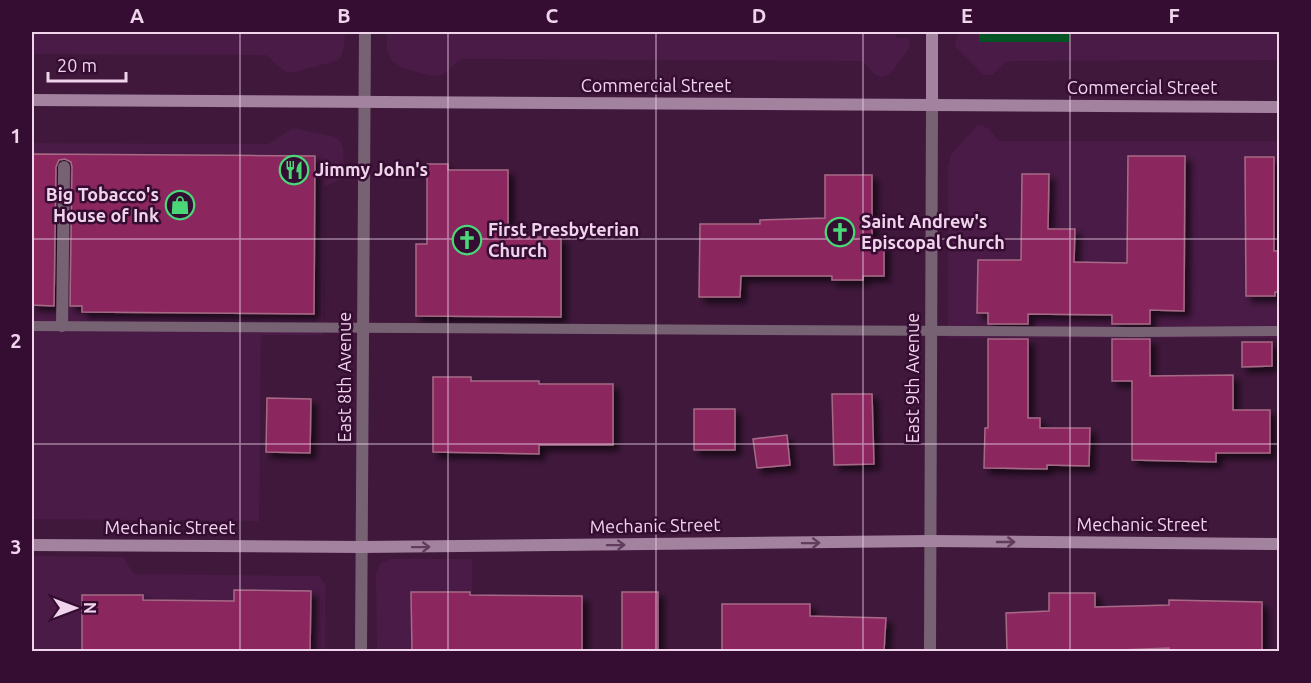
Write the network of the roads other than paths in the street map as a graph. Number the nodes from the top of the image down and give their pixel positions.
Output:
1 (365, 32) edge
2 (932, 32) edge
3 (32, 100) edge
4 (364, 102) junction
5 (932, 105) junction
6 (1280, 107) edge
7 (64, 167) dead end
8 (32, 326) edge
9 (62, 327) junction
10 (363, 328) junction
11 (931, 331) junction
12 (1280, 331) edge
13 (930, 541) junction
14 (1280, 544) edge
15 (32, 545) edge
16 (362, 547) junction
17 (361, 651) edge
18 (930, 651) edge

1 - 4 street, East 8th Avenue
2 - 5 street
3 - 4 street, Commercial Street
4 - 5 street, Commercial Street
4 - 10 street, East 8th Avenue
5 - 6 street, Commercial Street
5 - 11 street, East 9th Avenue
7 - 9 street
8 - 9 lane
9 - 10 lane
10 - 11 lane
10 - 16 street, East 8th Avenue
11 - 12 lane
11 - 13 street, East 9th Avenue
13 -> 14 street, Mechanic Street
16 -> 13 street, Mechanic Street
13 - 18 street, East 9th Avenue
15 - 16 street, Mechanic Street
16 - 17 street, East 8th Avenue

